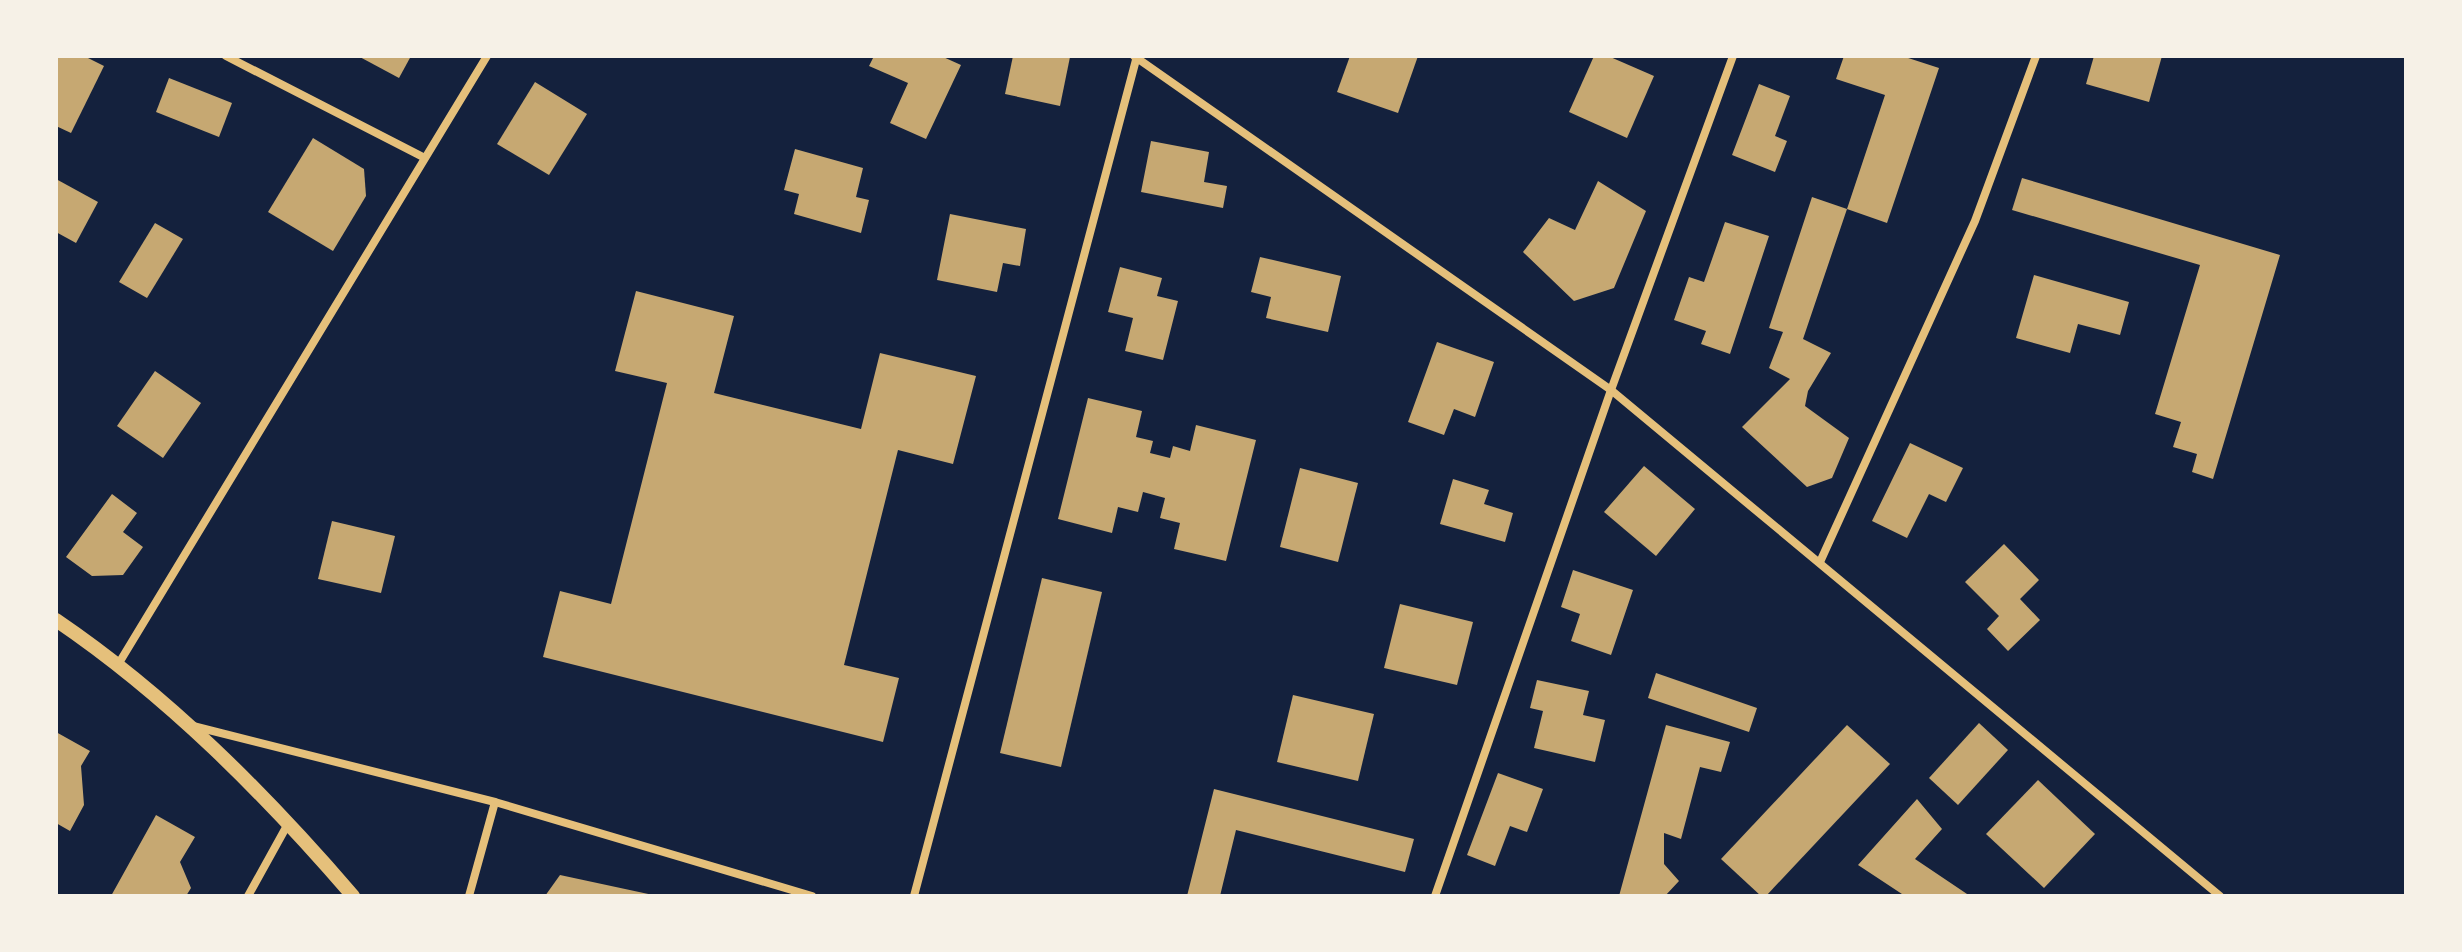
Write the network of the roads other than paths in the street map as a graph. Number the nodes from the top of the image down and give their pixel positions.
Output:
1 (226, 56) edge
2 (487, 56) edge
3 (1733, 56) edge
4 (2036, 56) edge
5 (1136, 57) edge
6 (423, 157) junction
7 (1611, 390) junction
8 (1820, 562) junction
9 (56, 620) edge
10 (119, 663) junction
11 (184, 723) junction
12 (495, 802) junction
13 (289, 822) junction
14 (248, 896) edge
15 (353, 896) edge
16 (469, 896) edge
17 (812, 896) edge
18 (914, 896) edge
19 (1435, 896) edge
20 (2220, 896) edge

1 - 6 street
2 - 6 street
3 - 7 street
4 - 8 street
5 - 7 street
5 - 18 street
6 - 10 street
7 - 8 street
7 - 19 street
8 - 20 street
9 - 10 street
10 - 11 street
11 - 12 street
11 - 13 street
12 - 16 street
12 - 17 street
13 - 14 street
13 - 15 street

